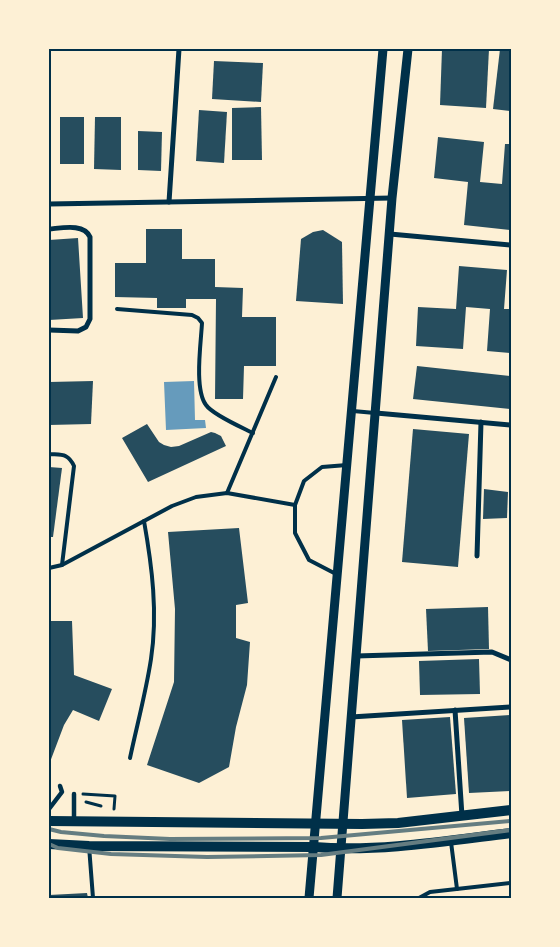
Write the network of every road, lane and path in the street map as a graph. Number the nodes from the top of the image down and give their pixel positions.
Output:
1 (178, 49) edge
2 (383, 49) edge
3 (408, 49) edge
4 (370, 198) junction
5 (392, 198) junction
6 (169, 202) junction
7 (49, 204) edge
8 (49, 229) edge
9 (390, 234) junction
10 (511, 245) edge
11 (117, 309) dead end
12 (49, 330) edge
13 (276, 377) dead end
14 (352, 412) junction
15 (376, 413) junction
16 (481, 422) junction
17 (511, 425) edge
18 (253, 433) junction
19 (49, 454) edge
20 (348, 465) junction
21 (227, 493) junction
22 (295, 506) junction
23 (144, 521) junction
24 (477, 556) dead end
25 (62, 565) junction
26 (49, 568) edge
27 (338, 575) junction
28 (356, 656) junction
29 (511, 660) edge
30 (511, 707) edge
31 (455, 710) junction
32 (351, 717) junction
33 (130, 758) dead end
34 (60, 786) dead end
35 (62, 792) junction
36 (74, 794) joint
37 (49, 809) edge
38 (511, 810) edge
39 (462, 816) junction
40 (49, 821) edge
41 (74, 822) junction
42 (316, 824) junction
43 (343, 824) junction
44 (511, 833) edge
45 (451, 840) junction
46 (49, 844) edge
47 (90, 846) junction
48 (314, 847) junction
49 (342, 849) junction
50 (511, 883) edge
51 (457, 889) junction
52 (93, 898) edge
53 (309, 898) edge
54 (337, 898) edge
55 (420, 898) edge

1 - 6 street
2 - 4 street
3 - 5 street
4 - 5 street
4 - 6 street
4 - 14 street
5 - 9 street
6 - 7 street
8 - 12 street
9 - 10 street
9 - 15 street
11 - 18 lane
13 - 18 lane
14 - 15 lane
14 - 20 street
15 - 16 street
15 - 28 street
16 - 17 street
16 - 24 street
18 - 21 lane
19 - 25 lane
20 - 22 lane
20 - 27 street
21 - 22 lane
21 - 23 lane
22 - 27 lane
23 - 25 lane
23 - 33 lane
25 - 26 lane
27 - 42 street
28 - 29 street
28 - 32 street
30 - 31 street
31 - 32 street
31 - 39 street
32 - 43 street
34 - 35 street
35 - 36 path
35 - 37 street
36 - 41 street
38 - 39 main road
39 - 43 main road
40 - 41 main road
41 - 42 main road
42 - 43 main road
42 - 48 street
43 - 49 street
44 - 45 main road
45 - 49 main road
45 - 51 lane
46 - 47 main road
47 - 48 main road
47 - 52 lane
48 - 49 main road
48 - 53 street
49 - 54 street
50 - 51 lane
51 - 55 lane

